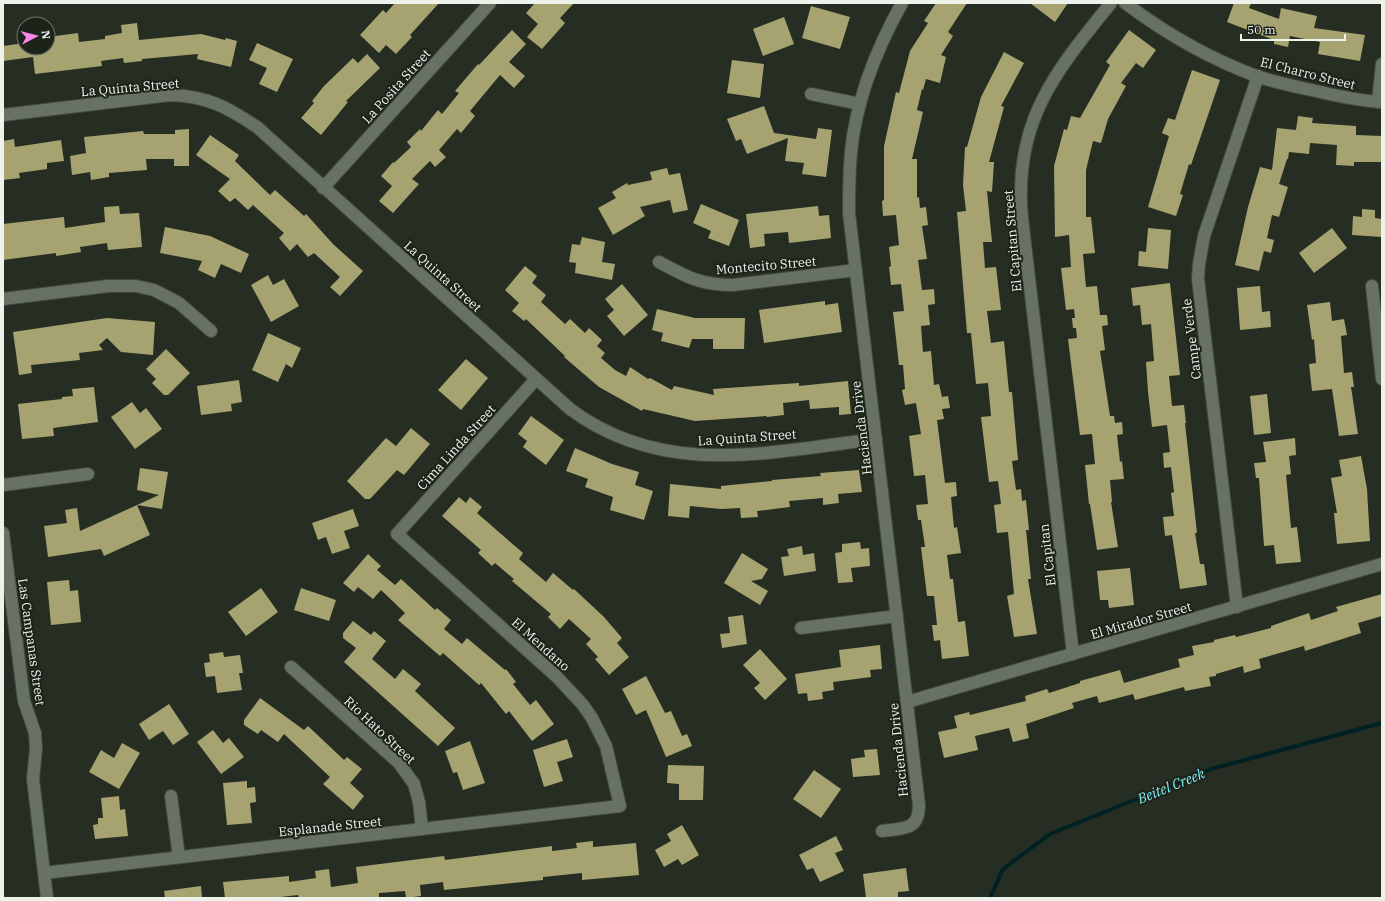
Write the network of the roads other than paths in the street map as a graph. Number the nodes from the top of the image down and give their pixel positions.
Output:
1 (490, 3) edge
2 (902, 3) edge
3 (1110, 3) edge
4 (1125, 3) edge
5 (1382, 64) edge
6 (1258, 76) junction
7 (811, 94) dead end
8 (1380, 102) edge
9 (860, 104) junction
10 (3, 115) edge
11 (323, 188) junction
12 (659, 262) dead end
13 (856, 270) junction
14 (1372, 286) dead end
15 (3, 299) edge
16 (211, 330) dead end
17 (536, 379) junction
18 (1382, 379) edge
19 (876, 439) junction
20 (1049, 452) joint
21 (88, 474) dead end
22 (3, 485) edge
23 (3, 533) edge
24 (397, 534) joint
25 (1382, 564) edge
26 (1237, 607) junction
27 (897, 616) junction
28 (801, 628) dead end
29 (1072, 654) junction
30 (291, 667) dead end
31 (907, 702) junction
32 (171, 796) dead end
33 (620, 806) joint
34 (422, 829) junction
35 (882, 831) dead end
36 (179, 857) junction
37 (44, 874) junction
38 (47, 898) edge

1 - 11 street, La Posita Street
2 - 9 street, Hacienda Drive
3 - 20 street, El Capitan Street
4 - 6 street, El Charro Street
5 - 8 street
6 - 8 street, El Charro Street
6 - 26 street, Campe Verde
7 - 9 street
9 - 13 street, Hacienda Drive
10 - 11 street, La Quinta Street
11 - 17 street, La Quinta Street
12 - 13 street, Montecito Street
13 - 19 street, Hacienda Drive
14 - 18 street
15 - 16 street
17 - 19 street, La Quinta Street
17 - 24 street, Cima Linda Street
19 - 27 street, Hacienda Drive
20 - 29 street, El Capitan
21 - 22 street
23 - 37 street, Las Campanas Street
24 - 33 street, El Mendano
25 - 26 street, El Mirador Street
26 - 29 street, El Mirador Street
27 - 28 street
27 - 31 street, Hacienda Drive
29 - 31 street, El Mirador Street
30 - 34 street, Rio Hato Street
31 - 35 street, Hacienda Drive
32 - 36 street
33 - 34 street, Esplanade Street
34 - 36 street, Esplanade Street
36 - 37 street, Esplanade Street
37 - 38 street, Las Campanas Street

